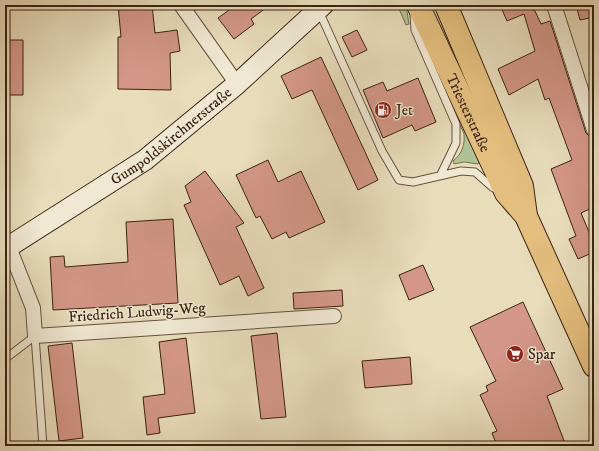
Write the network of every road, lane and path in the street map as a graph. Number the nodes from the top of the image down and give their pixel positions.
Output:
1 (181, 5) edge
2 (415, 5) edge
3 (418, 5) edge
4 (446, 5) edge
5 (554, 5) edge
6 (321, 7) edge
7 (237, 84) junction
8 (594, 130) edge
9 (441, 174) junction
10 (506, 193) junction
11 (526, 216) junction
12 (6, 245) edge
13 (334, 316) dead end
14 (35, 336) junction
15 (5, 359) edge
16 (594, 366) edge
17 (43, 446) edge

1 - 7 street
2 - 9 lane
3 - 10 main road, Triesterstraße
4 - 11 main road, Triesterstraße
5 - 8 street
6 - 7 street, Gumpoldskirchnerstraße
6 - 9 lane
7 - 12 street, Gumpoldskirchnerstraße
9 - 10 lane
10 - 11 main road, Triesterstraße
11 - 16 main road, Triesterstraße
12 - 14 street
13 - 14 street, Friedrich Ludwig-Weg
14 - 15 lane
14 - 17 lane

